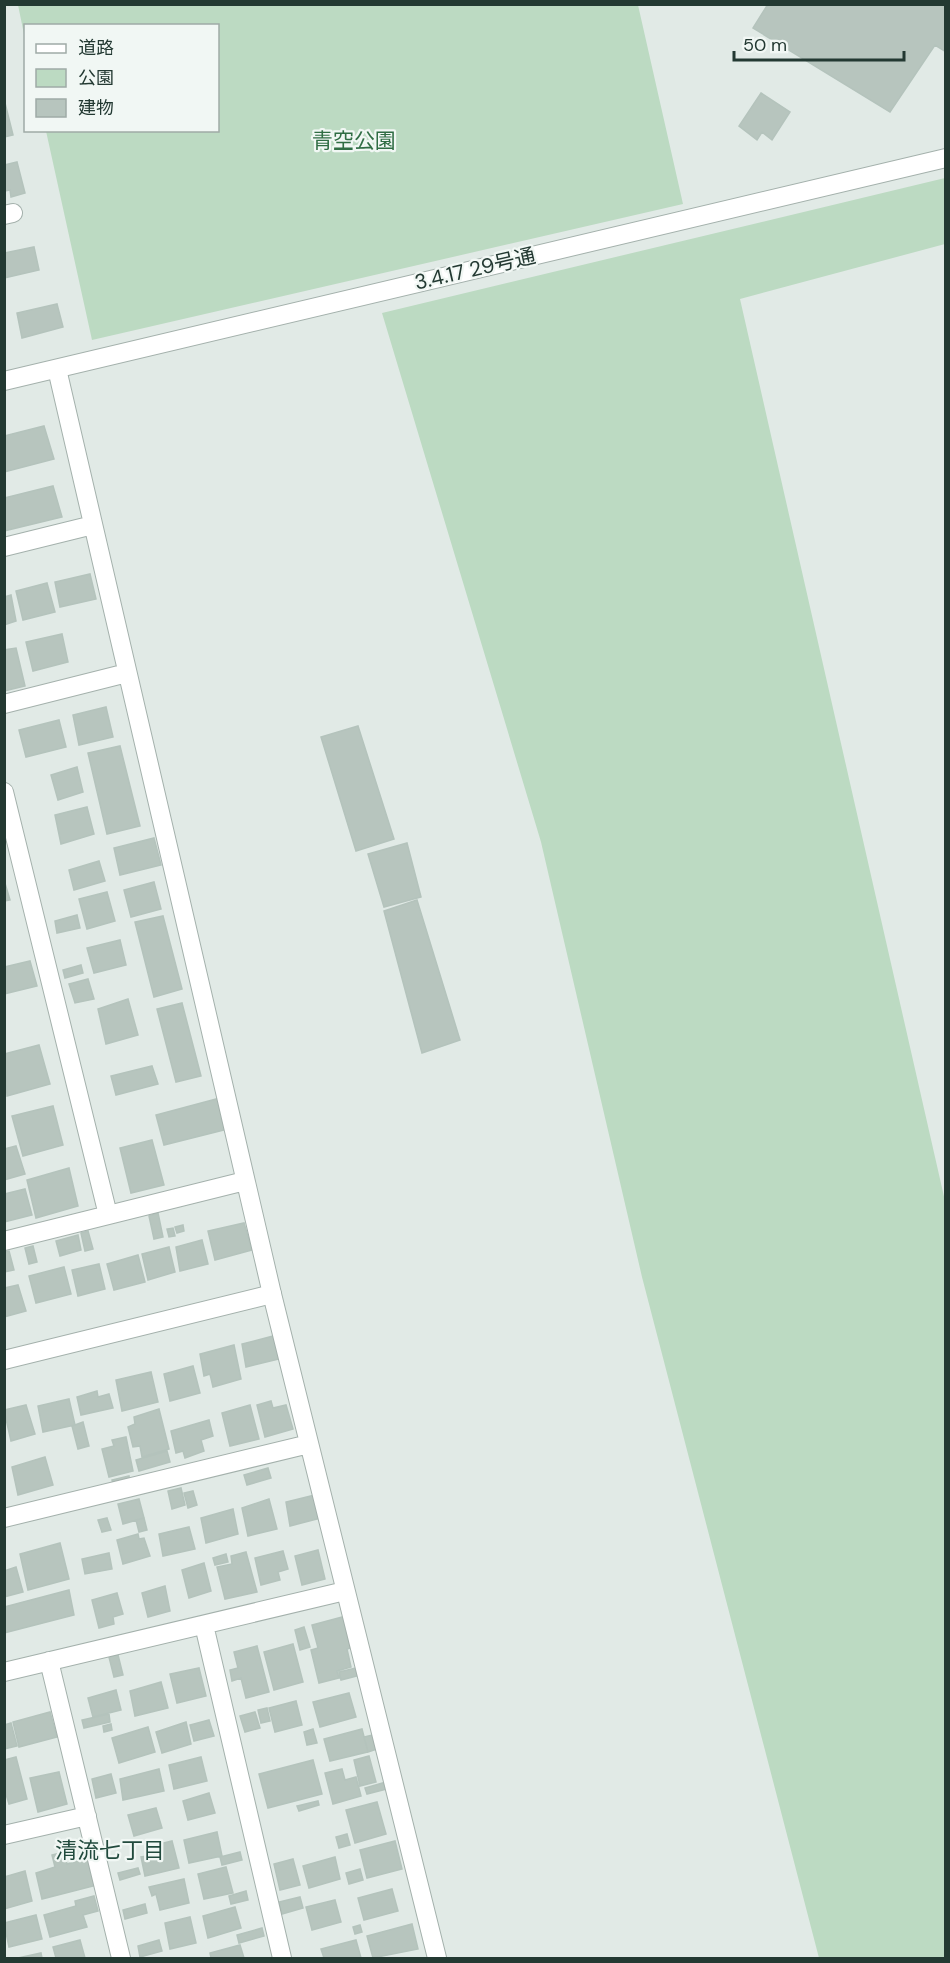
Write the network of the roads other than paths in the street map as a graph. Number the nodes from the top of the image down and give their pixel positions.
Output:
1 (945, 158) edge
2 (57, 369) junction
3 (4, 381) edge
4 (93, 525) junction
5 (4, 547) edge
6 (127, 674) junction
7 (4, 704) edge
8 (4, 792) edge
9 (245, 1181) junction
10 (108, 1215) junction
11 (4, 1241) edge
12 (272, 1294) junction
13 (4, 1360) edge
14 (309, 1444) junction
15 (4, 1518) edge
16 (345, 1591) junction
17 (204, 1625) junction
18 (49, 1661) junction
19 (4, 1672) edge
20 (87, 1816) junction
21 (4, 1835) edge
22 (121, 1959) edge
23 (282, 1959) edge
24 (437, 1959) edge

1 - 2 street, 3.4.17 29号通
2 - 3 street, 3.4.17 29号通
2 - 4 street
4 - 5 street
4 - 6 street
6 - 7 street
6 - 9 street
8 - 10 street
9 - 10 street
9 - 12 street
10 - 11 street
12 - 13 street
12 - 14 street
14 - 15 street
14 - 16 street
16 - 17 street
16 - 24 street
17 - 18 street
17 - 23 street
18 - 19 street
18 - 20 street
20 - 21 street
20 - 22 street

